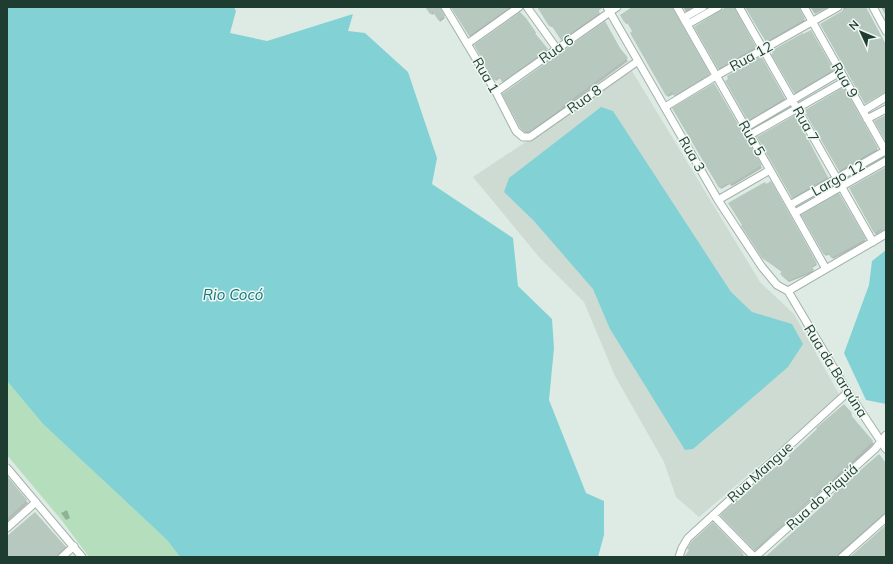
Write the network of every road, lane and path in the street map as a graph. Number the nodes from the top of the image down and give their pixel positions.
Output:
1 (445, 7) edge
2 (519, 7) edge
3 (527, 7) edge
4 (617, 7) edge
5 (677, 7) edge
6 (703, 7) edge
7 (718, 7) edge
8 (739, 7) edge
9 (804, 7) edge
10 (838, 7) edge
11 (873, 7) edge
12 (609, 9) edge
13 (685, 21) junction
14 (812, 22) junction
15 (886, 31) edge
16 (467, 44) junction
17 (557, 48) junction
18 (763, 50) junction
19 (638, 61) junction
20 (840, 72) junction
21 (716, 76) junction
22 (845, 80) junction
23 (496, 92) junction
24 (886, 98) edge
25 (792, 100) junction
26 (665, 107) junction
27 (797, 107) junction
28 (886, 109) edge
29 (863, 111) junction
30 (867, 119) junction
31 (745, 128) junction
32 (750, 135) junction
33 (530, 137) joint
34 (886, 152) edge
35 (886, 161) edge
36 (770, 170) junction
37 (836, 178) junction
38 (841, 186) junction
39 (718, 200) junction
40 (790, 205) junction
41 (795, 213) junction
42 (886, 234) edge
43 (873, 242) junction
44 (826, 269) junction
45 (788, 291) junction
46 (848, 392) junction
47 (886, 435) edge
48 (881, 442) junction
49 (886, 449) edge
50 (7, 468) edge
51 (36, 502) junction
52 (713, 515) junction
53 (886, 518) edge
54 (7, 528) edge
55 (74, 546) junction
56 (62, 557) edge
57 (82, 557) edge
58 (679, 557) edge
59 (755, 557) edge
60 (842, 557) edge

1 - 16 street, Rua 1
2 - 16 street
3 - 17 street
4 - 12 street, Rua 6
5 - 13 street, Rua 5
6 - 13 street
7 - 13 street
8 - 18 street, Rua 7
9 - 14 street, Rua 9
10 - 14 street, Rua 12
11 - 15 street
12 - 17 street, Rua 6
12 - 19 street, Rua 3
13 - 21 street, Rua 5
14 - 18 street, Rua 12
14 - 20 street, Rua 9
16 - 23 street, Rua 1
17 - 23 street, Rua 6
18 - 21 street, Rua 12
18 - 25 street, Rua 7
19 - 26 street, Rua 3
19 - 33 street, Rua 8
20 - 22 street, Rua 9
20 - 25 street
21 - 26 street, Rua 12
21 - 31 street, Rua 5
22 - 27 street
22 - 29 street, Rua 9
23 - 33 street, Rua 1
24 - 29 street
25 - 27 street, Rua 7
25 - 31 street
26 - 39 street, Rua 3
27 - 32 street
27 - 37 street, Rua 7
28 - 30 street
29 - 30 street, Rua 9
30 - 34 street, Rua 9
31 - 32 street, Rua 5
32 - 36 street, Rua 5
34 - 37 street, Largo 12
35 - 38 street, Largo 12
36 - 39 street
36 - 40 street, Rua 5
37 - 38 street, Rua 7
37 - 40 street, Largo 12
38 - 41 street, Largo 12
38 - 43 street, Rua 7
39 - 45 street, Rua 3
40 - 41 street, Rua 5
41 - 44 street, Rua 5
42 - 43 street
43 - 44 street
44 - 45 street
45 - 46 street, Rua da Baraúna
46 - 48 street, Rua da Baraúna
46 - 52 street, Rua Mangue
47 - 48 street, Rua do Piquiá
48 - 49 street, Rua da Baraúna
48 - 59 street, Rua do Piquiá
50 - 51 street
51 - 54 street
51 - 55 street
52 - 58 street, Rua Mangue
52 - 59 street
53 - 60 street
55 - 56 street
55 - 57 street

